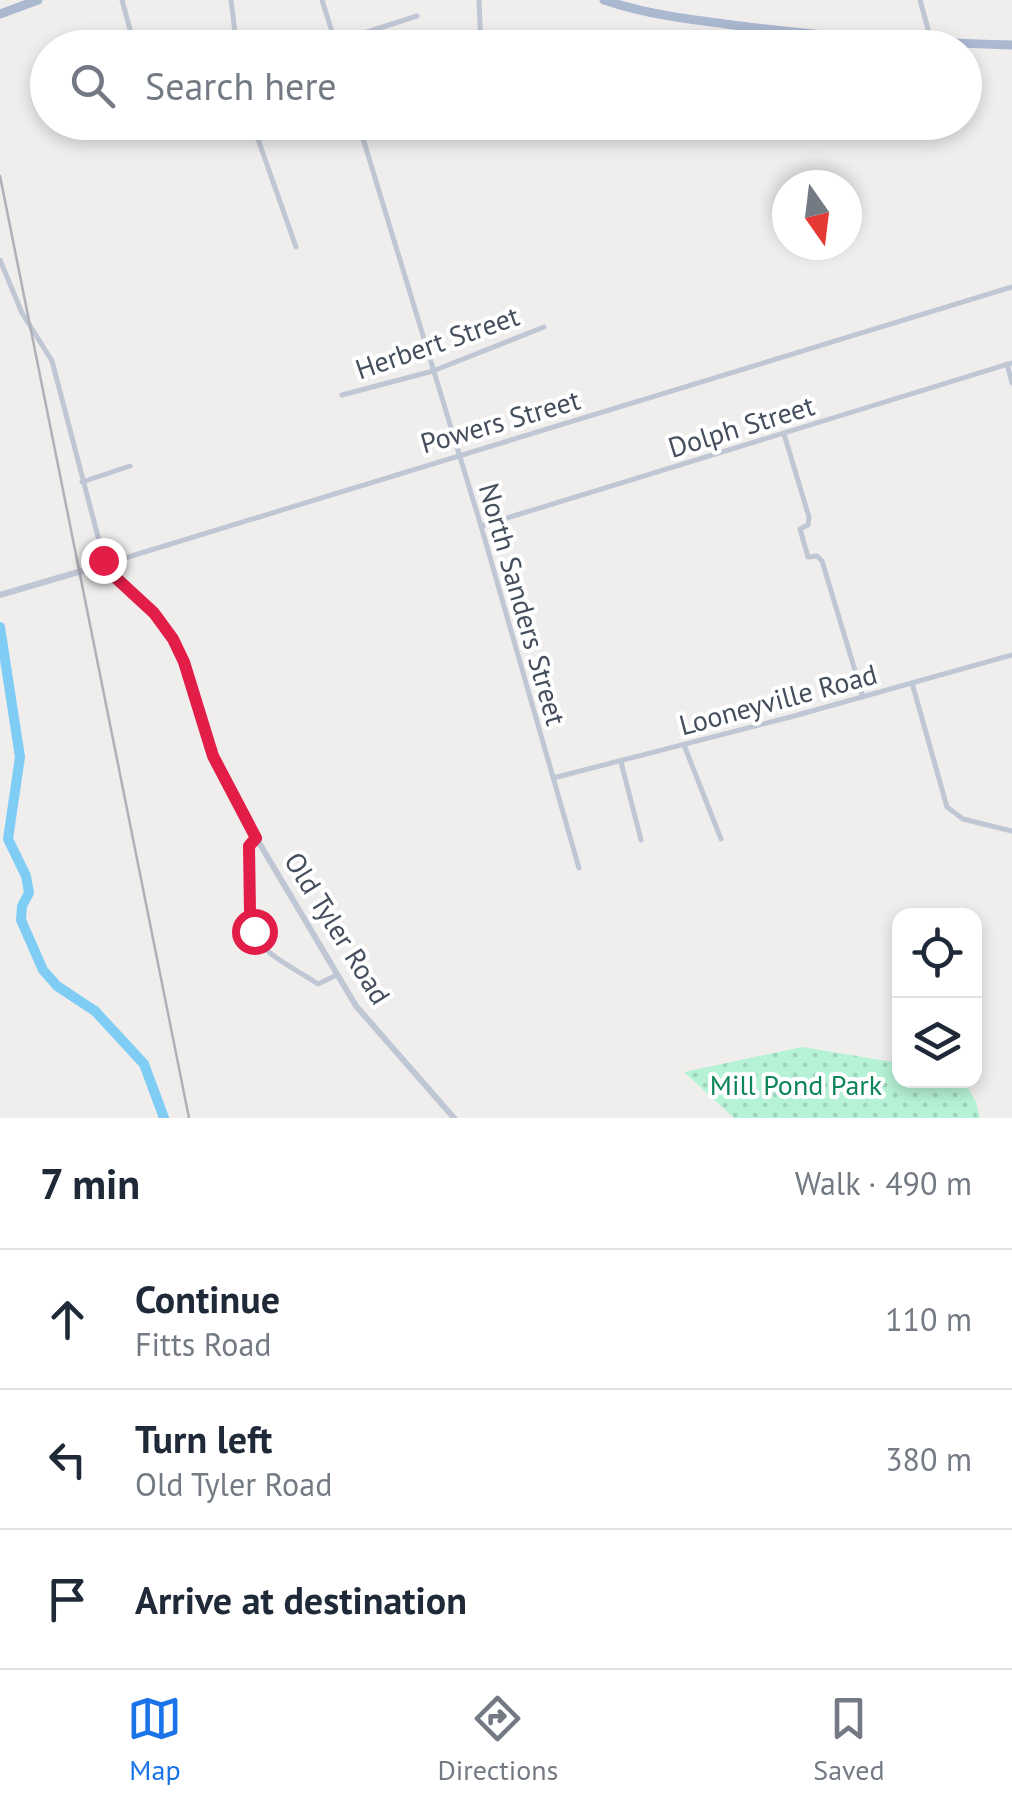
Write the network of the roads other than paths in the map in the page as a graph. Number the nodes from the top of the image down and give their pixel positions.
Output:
1 (35, 0) edge
2 (122, 0) edge
3 (231, 0) edge
4 (322, 0) edge
5 (479, 0) edge
6 (604, 0) edge
7 (920, 0) edge
8 (13, 4) edge
9 (0, 14) edge
10 (417, 16) dead end
11 (130, 30) edge
12 (235, 30) edge
13 (331, 30) edge
14 (378, 30) edge
15 (480, 30) edge
16 (772, 30) edge
17 (928, 30) edge
18 (982, 44) edge
19 (1012, 45) edge
20 (258, 140) edge
21 (363, 140) edge
22 (296, 246) dead end
23 (0, 260) edge
24 (1012, 287) edge
25 (544, 327) dead end
26 (1010, 363) edge
27 (433, 370) junction
28 (1012, 383) edge
29 (342, 395) dead end
30 (784, 434) junction
31 (458, 456) junction
32 (130, 466) dead end
33 (82, 482) junction
34 (480, 526) junction
35 (102, 565) junction
36 (0, 595) edge
37 (1012, 655) edge
38 (912, 683) junction
39 (863, 696) junction
40 (684, 745) junction
41 (620, 762) junction
42 (553, 778) junction
43 (1012, 831) edge
44 (256, 838) junction
45 (720, 839) dead end
46 (640, 840) dead end
47 (579, 868) dead end
48 (338, 976) junction
49 (454, 1118) edge

1 - 8 main road
2 - 11 street
3 - 12 street
4 - 13 street
5 - 15 street
6 - 16 main road
7 - 17 street
8 - 9 main road
10 - 14 street
18 - 19 main road
20 - 22 street
21 - 27 street, North Sanders Street
23 - 33 street
24 - 31 street, Powers Street
25 - 27 street, Herbert Street
26 - 28 street
26 - 30 street, Dolph Street
27 - 29 street, Herbert Street
27 - 31 street, North Sanders Street
30 - 34 street, Dolph Street
30 - 39 street
31 - 34 street, North Sanders Street
31 - 35 street, Powers Street
32 - 33 street
33 - 35 street
34 - 42 street, North Sanders Street
35 - 36 street, Powers Street
35 - 44 street, Old Tyler Road
37 - 38 street, Looneyville Road
38 - 39 street, Looneyville Road
38 - 43 street
39 - 40 street, Looneyville Road
40 - 41 street, Looneyville Road
40 - 45 street
41 - 42 street, Looneyville Road
41 - 46 street
42 - 47 street, North Sanders Street
44 - 48 street, Old Tyler Road
44 - 48 street
48 - 49 street, Old Tyler Road

